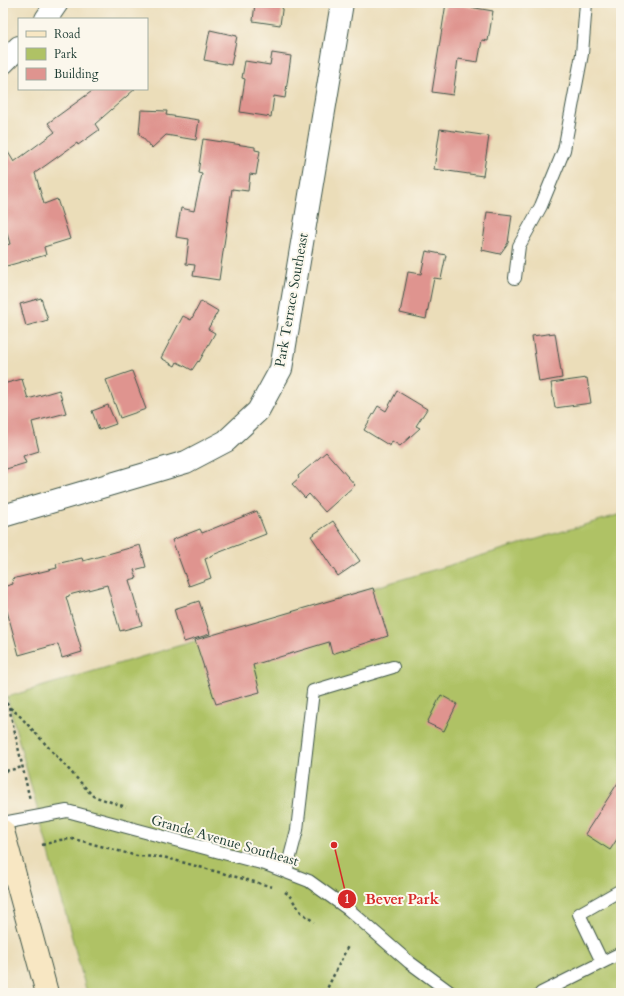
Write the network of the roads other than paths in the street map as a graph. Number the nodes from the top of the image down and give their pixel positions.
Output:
1 (57, 3) edge
2 (342, 3) edge
3 (586, 3) edge
4 (47, 18) edge
5 (18, 48) edge
6 (3, 63) edge
7 (515, 278) dead end
8 (3, 516) edge
9 (393, 667) dead end
10 (3, 823) edge
11 (3, 832) edge
12 (286, 872) junction
13 (621, 890) edge
14 (621, 953) edge
15 (602, 962) junction
16 (47, 993) edge
17 (451, 993) edge
18 (541, 993) edge

1 - 4 street
2 - 8 street, Park Terrace Southeast
3 - 7 lane
5 - 6 street
9 - 12 lane
10 - 12 lane, Grande Avenue Southeast
11 - 16 street
12 - 17 lane, Grande Avenue Southeast
13 - 15 lane
14 - 15 lane
15 - 18 lane

